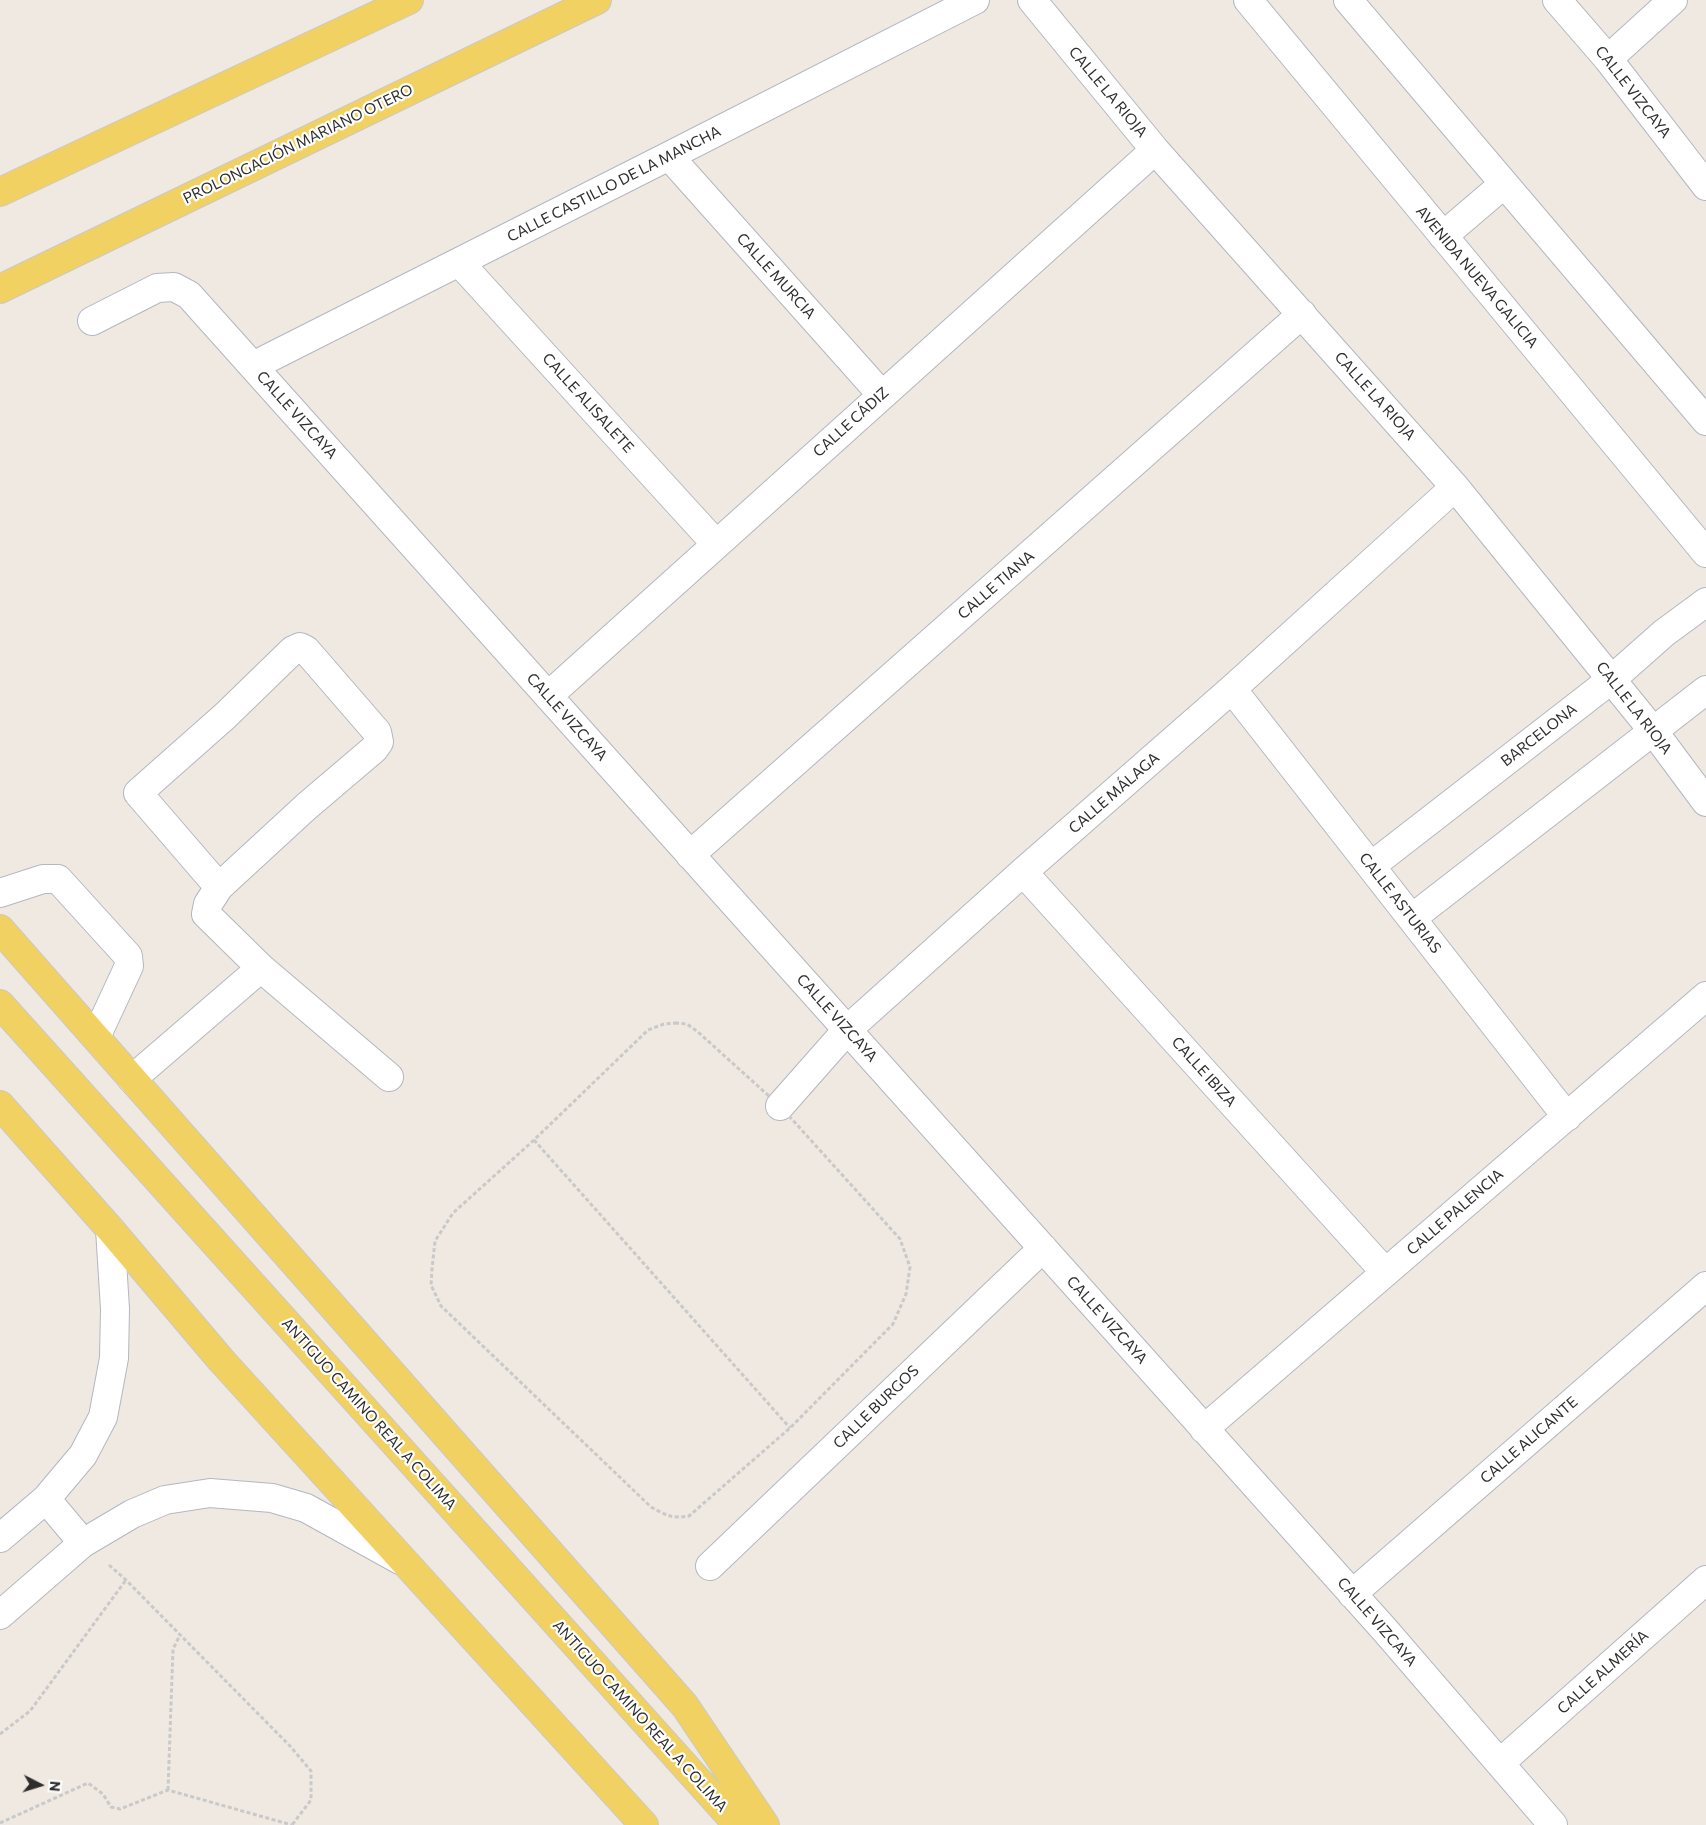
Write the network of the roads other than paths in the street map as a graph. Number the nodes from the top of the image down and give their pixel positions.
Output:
1 (409, 0) edge
2 (597, 0) edge
3 (974, 0) edge
4 (1032, 0) edge
5 (1248, 0) edge
6 (1348, 0) edge
7 (1557, 0) edge
8 (1673, 0) edge
9 (1608, 59) junction
10 (1155, 150) junction
11 (670, 156) junction
12 (1504, 184) junction
13 (1706, 186) edge
14 (0, 192) edge
15 (1443, 236) junction
16 (460, 262) junction
17 (0, 289) edge
18 (1302, 314) junction
19 (92, 321) dead end
20 (253, 366) junction
21 (882, 395) junction
22 (1706, 421) edge
23 (1455, 487) junction
24 (716, 544) junction
25 (1706, 553) edge
26 (1706, 602) edge
27 (1612, 679) junction
28 (1232, 689) junction
29 (1706, 690) edge
30 (548, 696) junction
31 (1654, 732) junction
32 (1706, 802) edge
33 (690, 855) junction
34 (1370, 866) junction
35 (1023, 872) junction
36 (219, 887) junction
37 (0, 893) edge
38 (1412, 918) junction
39 (0, 929) edge
40 (261, 968) junction
41 (1706, 996) edge
42 (0, 1004) edge
43 (847, 1030) junction
44 (96, 1037) junction
45 (389, 1077) dead end
46 (132, 1079) junction
47 (0, 1105) edge
48 (780, 1106) road end
49 (1566, 1117) junction
50 (110, 1229) junction
51 (1043, 1248) junction
52 (1385, 1272) junction
53 (1706, 1286) edge
54 (1204, 1429) junction
55 (46, 1499) junction
56 (0, 1538) edge
57 (82, 1544) junction
58 (404, 1562) junction
59 (710, 1566) dead end
60 (1706, 1580) edge
61 (1352, 1594) junction
62 (0, 1615) edge
63 (1500, 1763) junction
64 (644, 1825) edge
65 (738, 1825) edge
66 (765, 1825) edge
67 (1553, 1825) edge

1 - 14 main road
2 - 17 main road, PROLONGACIÓN MARIANO OTERO
3 - 11 street, CALLE CASTILLO DE LA MANCHA
4 - 10 street, CALLE LA RIOJA
5 - 15 street, AVENIDA NUEVA GALICIA
6 - 12 street
7 - 9 street, CALLE VIZCAYA
8 - 9 street
9 - 13 street, CALLE VIZCAYA
10 - 18 street, CALLE LA RIOJA
10 - 21 street, CALLE CÁDIZ
11 - 16 street, CALLE CASTILLO DE LA MANCHA
11 - 21 street, CALLE MURCIA
12 - 15 street
12 - 22 street
15 - 25 street, AVENIDA NUEVA GALICIA
16 - 20 street, CALLE CASTILLO DE LA MANCHA
16 - 24 street, CALLE ALISALETE
18 - 23 street, CALLE LA RIOJA
18 - 33 street, CALLE TIANA
19 - 20 street, CALLE VIZCAYA
20 - 30 street, CALLE VIZCAYA
21 - 24 street, CALLE CÁDIZ
23 - 27 street, CALLE LA RIOJA
23 - 28 street, CALLE MÁLAGA
24 - 30 street, CALLE CÁDIZ
26 - 27 street, BARCELONA
27 - 31 street, CALLE LA RIOJA
27 - 34 street, BARCELONA
28 - 34 street, CALLE ASTURIAS
28 - 35 street, CALLE MÁLAGA
29 - 31 street
30 - 33 street, CALLE VIZCAYA
31 - 32 street, CALLE LA RIOJA
31 - 38 street
33 - 43 street, CALLE VIZCAYA
34 - 38 street, CALLE ASTURIAS
35 - 43 street, CALLE MÁLAGA
35 - 52 street, CALLE IBIZA
36 - 36 street
36 - 40 street
37 - 44 street
38 - 49 street, CALLE ASTURIAS
39 - 44 main road
40 - 45 street
40 - 46 street
41 - 49 street, CALLE PALENCIA
42 - 65 main road, ANTIGUO CAMINO REAL A COLIMA
43 - 48 street, CALLE MÁLAGA
43 - 51 street, CALLE VIZCAYA
44 - 46 main road
46 - 66 main road
47 - 50 main road
49 - 52 street, CALLE PALENCIA
50 - 55 street
50 - 58 main road
51 - 54 street, CALLE VIZCAYA
51 - 59 street, CALLE BURGOS
52 - 54 street, CALLE PALENCIA
53 - 61 street, CALLE ALICANTE
54 - 61 street, CALLE VIZCAYA
55 - 56 street
55 - 57 street
57 - 58 street
57 - 62 street
58 - 64 main road
60 - 63 street, CALLE ALMERÍA
61 - 63 street, CALLE VIZCAYA
63 - 67 street, CALLE VIZCAYA

